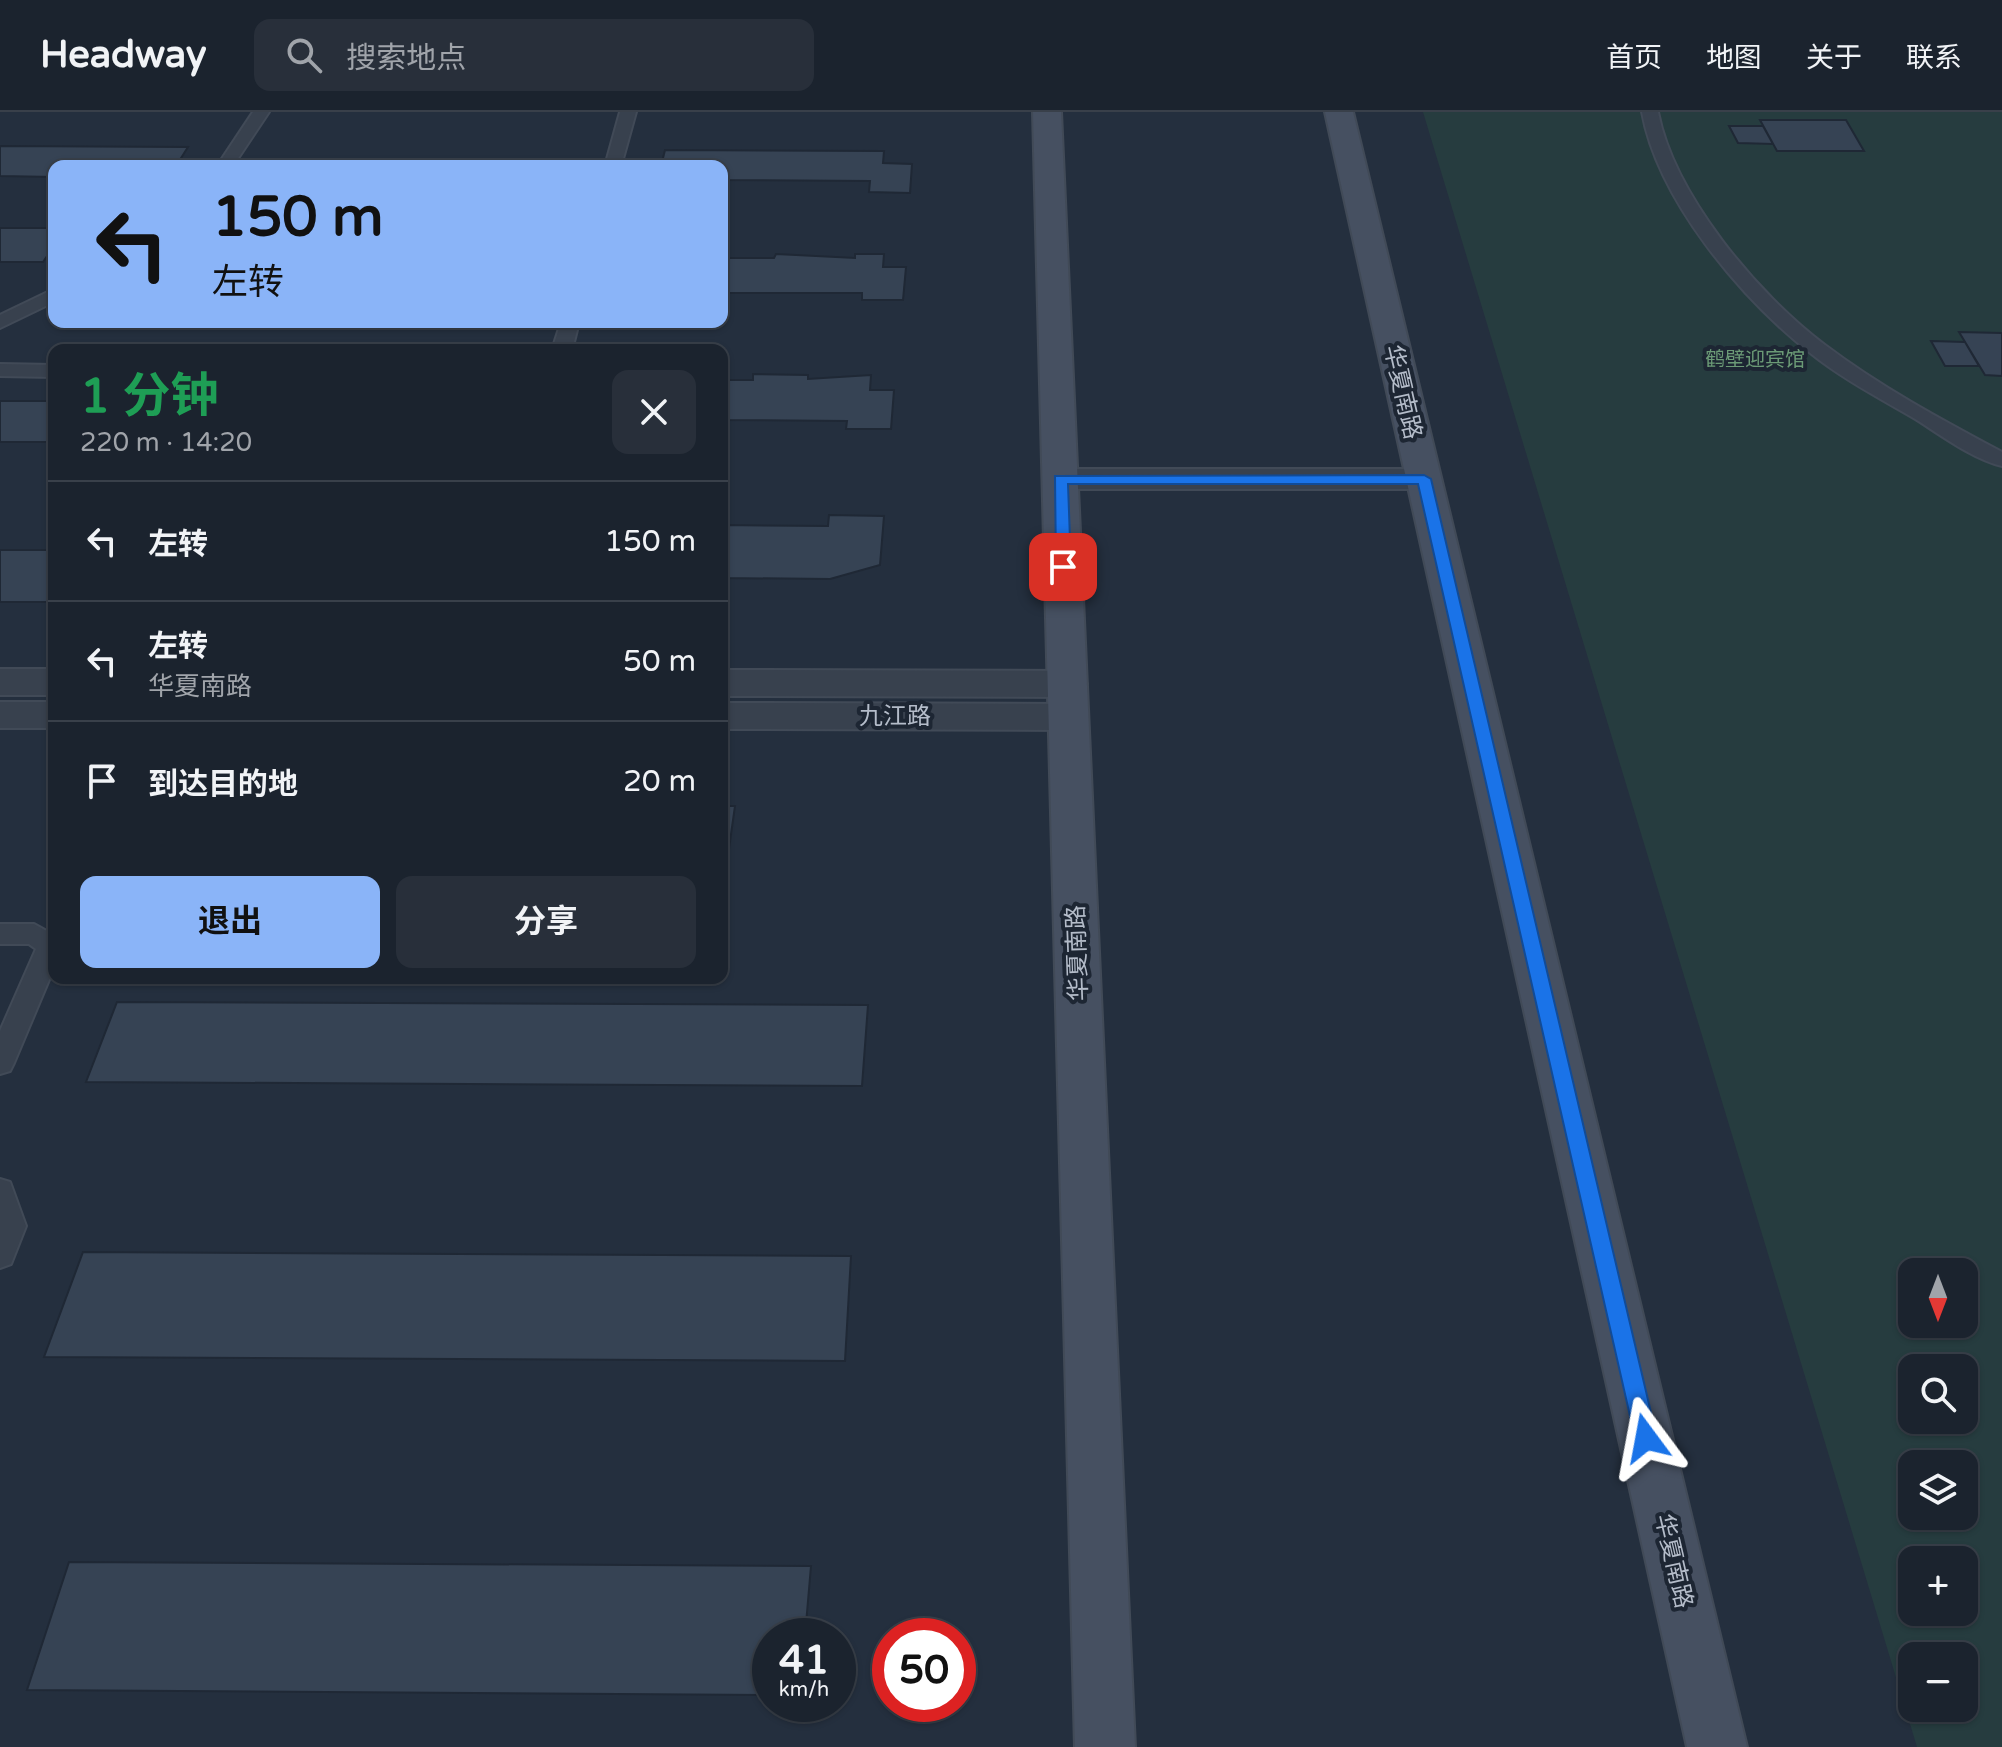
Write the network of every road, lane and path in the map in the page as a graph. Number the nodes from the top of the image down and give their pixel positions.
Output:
1 (261, 112) edge
2 (628, 112) edge
3 (1047, 112) edge
4 (1339, 112) edge
5 (1650, 112) edge
6 (229, 160) edge
7 (615, 160) edge
8 (48, 298) edge
9 (0, 322) edge
10 (0, 370) edge
11 (48, 371) edge
12 (2002, 460) edge
13 (1060, 479) junction
14 (1424, 479) junction
15 (0, 682) edge
16 (48, 682) edge
17 (728, 683) edge
18 (1068, 700) junction
19 (0, 715) edge
20 (48, 715) edge
21 (728, 716) edge
22 (0, 934) edge
23 (48, 944) edge
24 (48, 951) edge
25 (0, 1063) edge
26 (0, 1191) edge
27 (0, 1255) edge
28 (1105, 1747) edge
29 (1717, 1747) edge

1 - 6 lane
2 - 7 lane
3 - 13 main road, 华夏南路
4 - 14 main road, 华夏南路
5 - 12 lane
8 - 9 lane
10 - 11 lane
13 - 14 street
13 - 18 main road, 华夏南路
14 - 29 main road, 华夏南路
15 - 16 street
17 - 18 street, 九江路
18 - 21 street, 九江路
18 - 28 main road, 华夏南路
19 - 20 street
22 - 23 lane
24 - 25 lane
26 - 27 lane

